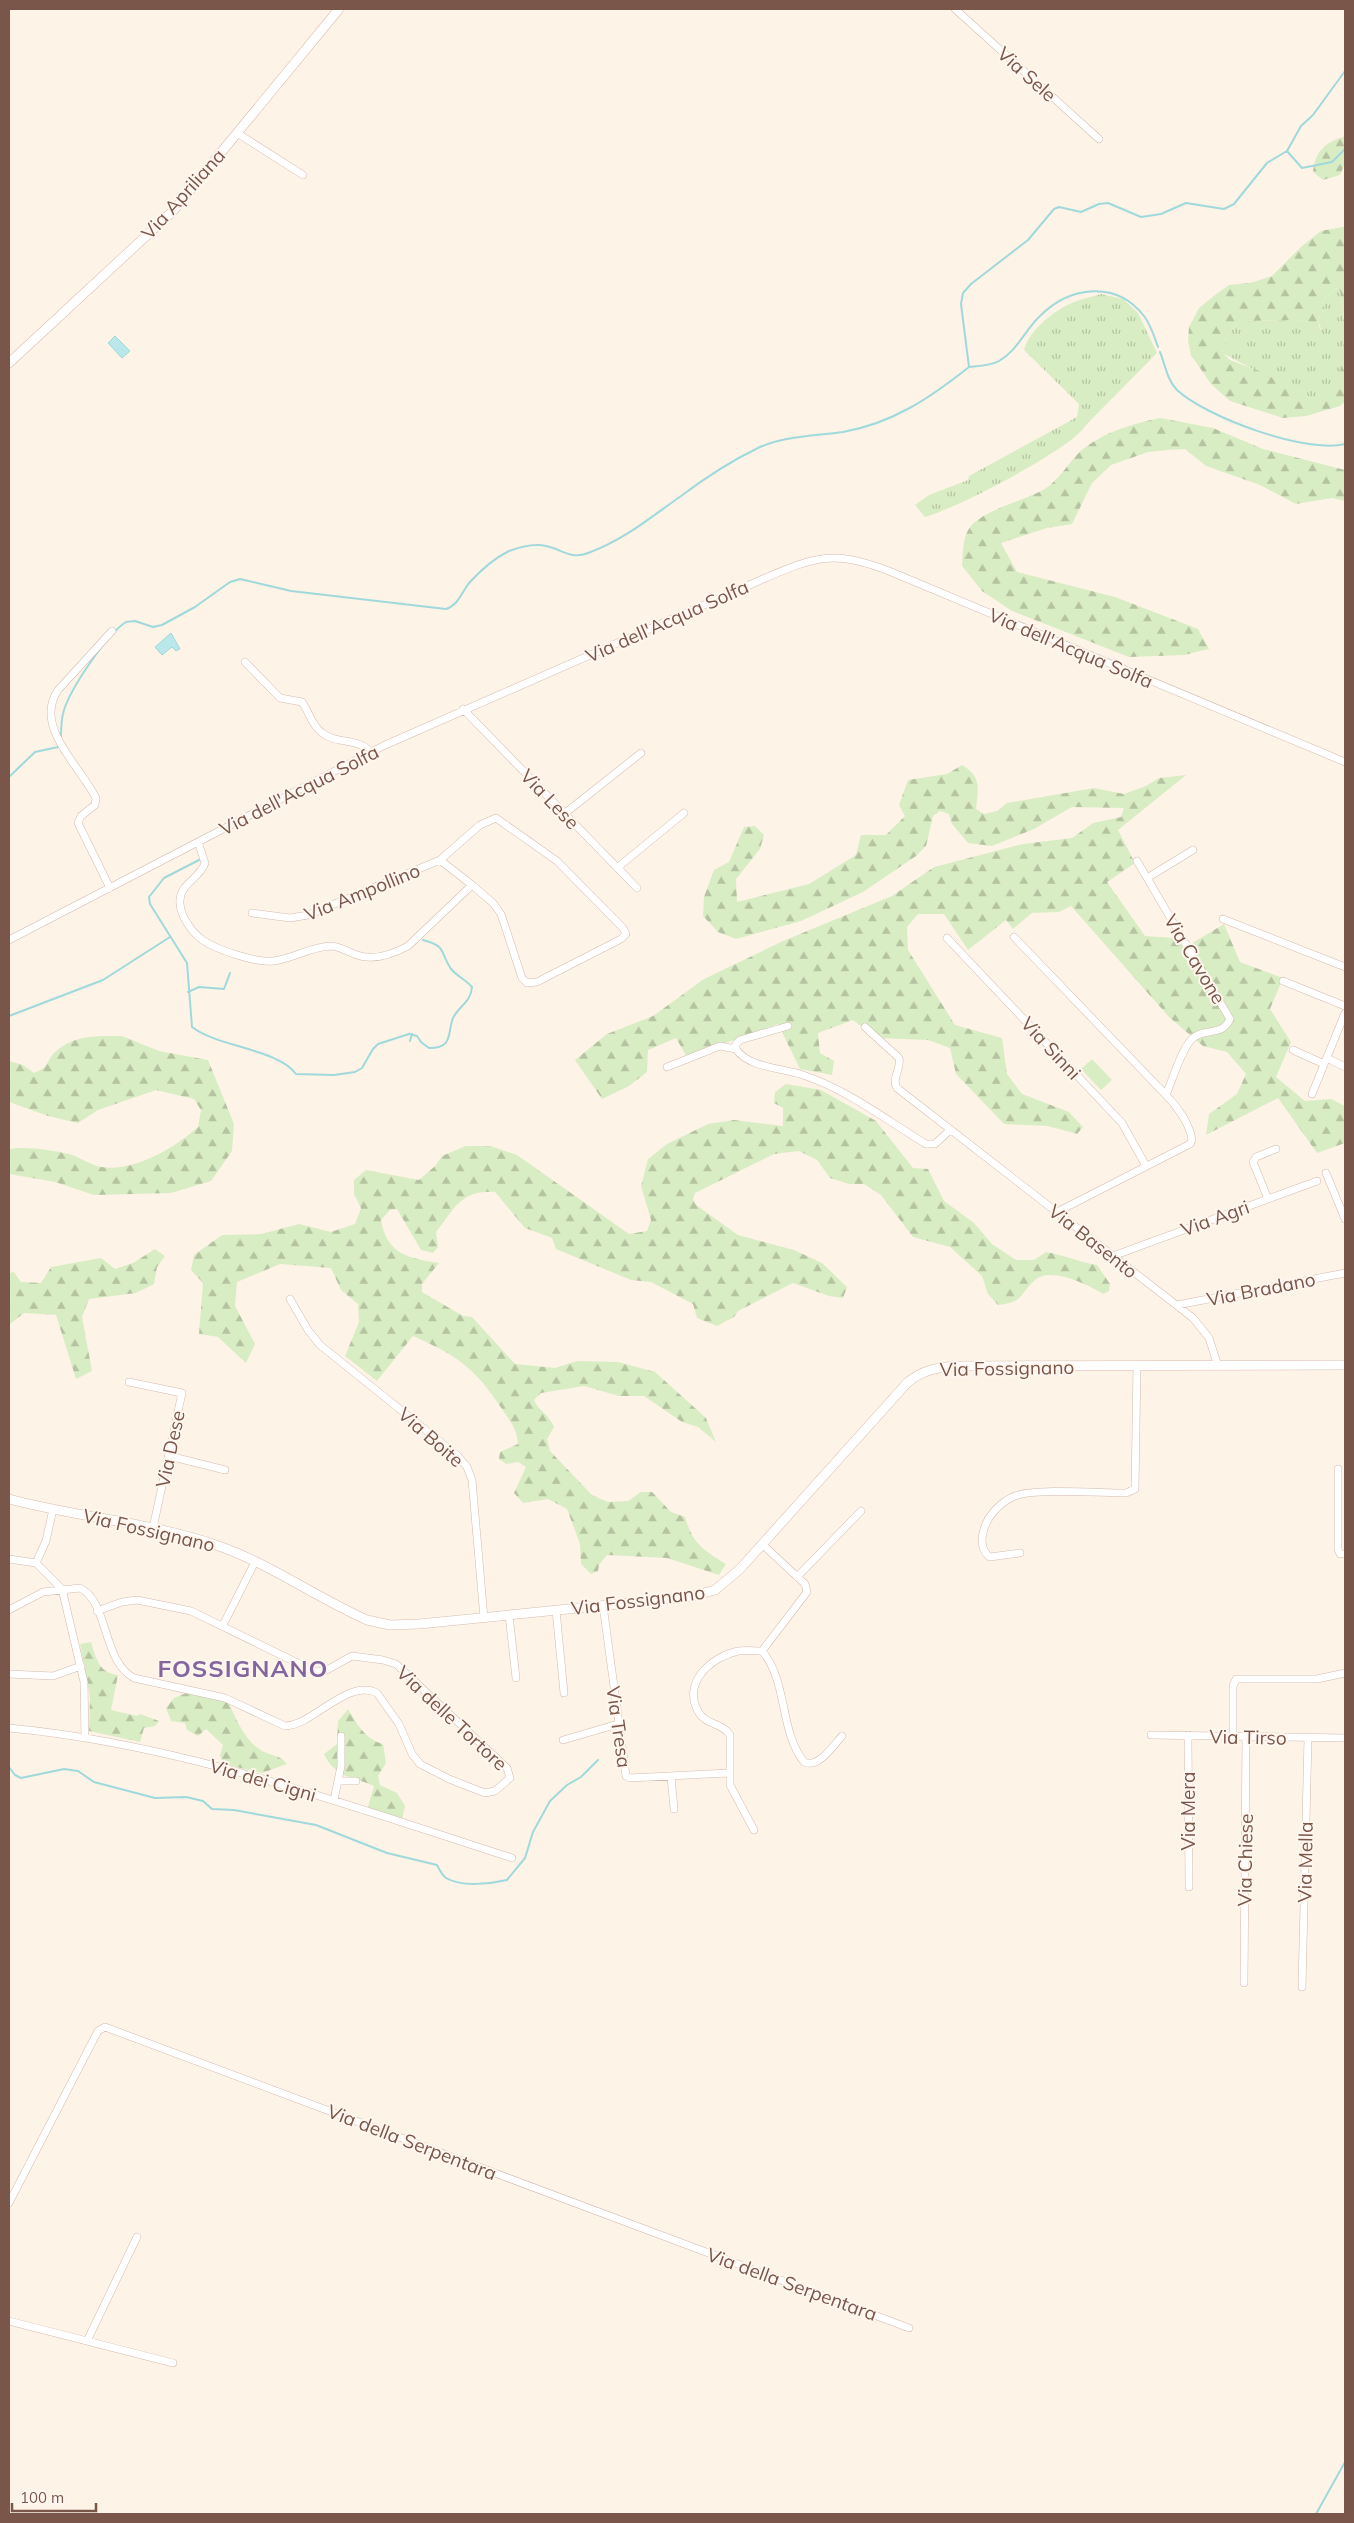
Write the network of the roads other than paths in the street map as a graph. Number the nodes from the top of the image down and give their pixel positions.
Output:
1 (339, 9) edge
2 (955, 9) edge
3 (237, 133) junction
4 (1099, 139) dead end
5 (303, 176) dead end
6 (9, 363) edge
7 (112, 631) dead end
8 (245, 662) dead end
9 (463, 709) junction
10 (371, 752) junction
11 (641, 752) dead end
12 (1345, 762) edge
13 (684, 813) dead end
14 (564, 814) junction
15 (198, 842) junction
16 (1193, 850) dead end
17 (440, 860) junction
18 (1137, 861) dead end
19 (617, 868) junction
20 (1147, 878) junction
21 (472, 885) junction
22 (110, 888) junction
23 (637, 888) dead end
24 (252, 912) dead end
25 (1223, 919) dead end
26 (1014, 937) dead end
27 (947, 938) dead end
28 (9, 940) edge
29 (1345, 967) edge
30 (1282, 981) dead end
31 (1345, 1006) edge
32 (1345, 1013) edge
33 (788, 1026) dead end
34 (865, 1028) dead end
35 (736, 1049) junction
36 (1293, 1050) dead end
37 (1325, 1061) junction
38 (1345, 1066) edge
39 (666, 1067) dead end
40 (1312, 1094) dead end
41 (1166, 1095) junction
42 (950, 1130) junction
43 (1276, 1149) dead end
44 (1146, 1166) junction
45 (1326, 1173) dead end
46 (1317, 1181) dead end
47 (1268, 1199) junction
48 (1057, 1212) junction
49 (1345, 1219) edge
50 (1113, 1256) junction
51 (1345, 1273) edge
52 (290, 1299) dead end
53 (1177, 1304) junction
54 (1345, 1365) edge
55 (1137, 1366) junction
56 (1218, 1366) junction
57 (129, 1382) dead end
58 (169, 1456) junction
59 (1338, 1469) dead end
60 (225, 1470) dead end
61 (9, 1499) edge
62 (53, 1509) junction
63 (861, 1511) dead end
64 (154, 1528) junction
65 (762, 1545) junction
66 (1020, 1553) dead end
67 (1345, 1554) edge
68 (9, 1559) edge
69 (256, 1562) junction
70 (36, 1563) junction
71 (797, 1577) junction
72 (62, 1589) junction
73 (603, 1606) junction
74 (9, 1610) edge
75 (556, 1610) junction
76 (98, 1611) junction
77 (509, 1615) junction
78 (484, 1618) junction
79 (223, 1625) junction
80 (762, 1651) junction
81 (82, 1666) junction
82 (9, 1674) edge
83 (1345, 1674) edge
84 (516, 1678) dead end
85 (564, 1693) dead end
86 (618, 1724) junction
87 (9, 1728) edge
88 (1151, 1735) dead end
89 (341, 1736) dead end
90 (842, 1736) dead end
91 (1188, 1736) junction
92 (1232, 1736) junction
93 (84, 1737) junction
94 (1246, 1737) junction
95 (1308, 1738) junction
96 (1345, 1738) edge
97 (564, 1740) dead end
98 (728, 1773) junction
99 (671, 1776) junction
100 (338, 1781) junction
101 (356, 1781) dead end
102 (334, 1800) junction
103 (674, 1809) dead end
104 (754, 1830) dead end
105 (512, 1858) dead end
106 (1189, 1887) dead end
107 (1244, 1983) dead end
108 (1302, 1987) dead end
109 (9, 2203) edge
110 (137, 2237) dead end
111 (9, 2321) edge
112 (909, 2328) dead end
113 (87, 2341) junction
114 (173, 2363) dead end

1 - 3 street, Via Apriliana
2 - 4 street, Via Sele
3 - 5 street
3 - 6 street, Via Apriliana
7 - 22 street
8 - 10 street
9 - 10 street, Via dell'Acqua Solfa
9 - 12 street, Via dell'Acqua Solfa
9 - 14 street, Via Lese
10 - 15 street, Via dell'Acqua Solfa
11 - 14 street
13 - 19 street
14 - 19 street, Via Lese
15 - 21 street, Via Ampollino
15 - 22 street, Via dell'Acqua Solfa
16 - 20 street
17 - 21 street, Via Ampollino
17 - 21 street, Via Ampollino
17 - 24 street, Via Ampollino
18 - 20 street, Via Cavone
19 - 23 street, Via Lese
20 - 41 street, Via Cavone
22 - 28 street, Via dell'Acqua Solfa
25 - 29 street
26 - 41 street
27 - 44 street, Via Sinni
30 - 31 street
32 - 37 street
33 - 35 street
34 - 42 street, Via Basento
35 - 39 street
35 - 42 street
36 - 37 street
37 - 38 street
37 - 40 street
41 - 44 street
42 - 48 street, Via Basento
43 - 47 street
44 - 48 street
45 - 49 street
46 - 47 street, Via Agri
47 - 50 street, Via Agri
48 - 50 street, Via Basento
50 - 53 street, Via Basento
51 - 53 street, Via Bradano
52 - 78 street, Via Boite
53 - 56 street, Via Basento
54 - 56 street, Via Fossignano
55 - 56 street, Via Fossignano
55 - 65 street, Via Fossignano
55 - 66 street
57 - 58 street, Via Dese
58 - 60 street
58 - 64 street, Via Dese
59 - 67 street
61 - 62 street, Via Fossignano
62 - 64 street, Via Fossignano
62 - 70 street
63 - 71 street
64 - 69 street, Via Fossignano
65 - 71 street
65 - 73 street, Via Fossignano
68 - 70 street
69 - 78 street, Via Fossignano
69 - 79 street
70 - 72 street
71 - 80 street
72 - 74 street
72 - 76 street, Via delle Tortore
72 - 81 street
73 - 75 street, Via Fossignano
73 - 86 street, Via Tresa
75 - 77 street, Via Fossignano
75 - 85 street
76 - 79 street
76 - 79 street, Via delle Tortore
77 - 78 street, Via Fossignano
77 - 84 street
80 - 90 street
80 - 98 street
81 - 82 street
81 - 93 street
83 - 92 street
86 - 97 street
86 - 99 street, Via Tresa
87 - 93 street, Via dei Cigni
88 - 91 street, Via Tirso
89 - 100 street
91 - 92 street, Via Tirso
91 - 106 street, Via Mera
92 - 94 street, Via Tirso
93 - 102 street, Via dei Cigni
94 - 95 street, Via Tirso
94 - 107 street, Via Chiese
95 - 96 street, Via Tirso
95 - 108 street, Via Mella
98 - 99 street, Via Tresa
98 - 104 street
99 - 103 street
100 - 101 street
100 - 102 street
102 - 105 street, Via dei Cigni
109 - 112 street, Via della Serpentara
110 - 113 street
111 - 113 street
113 - 114 street

